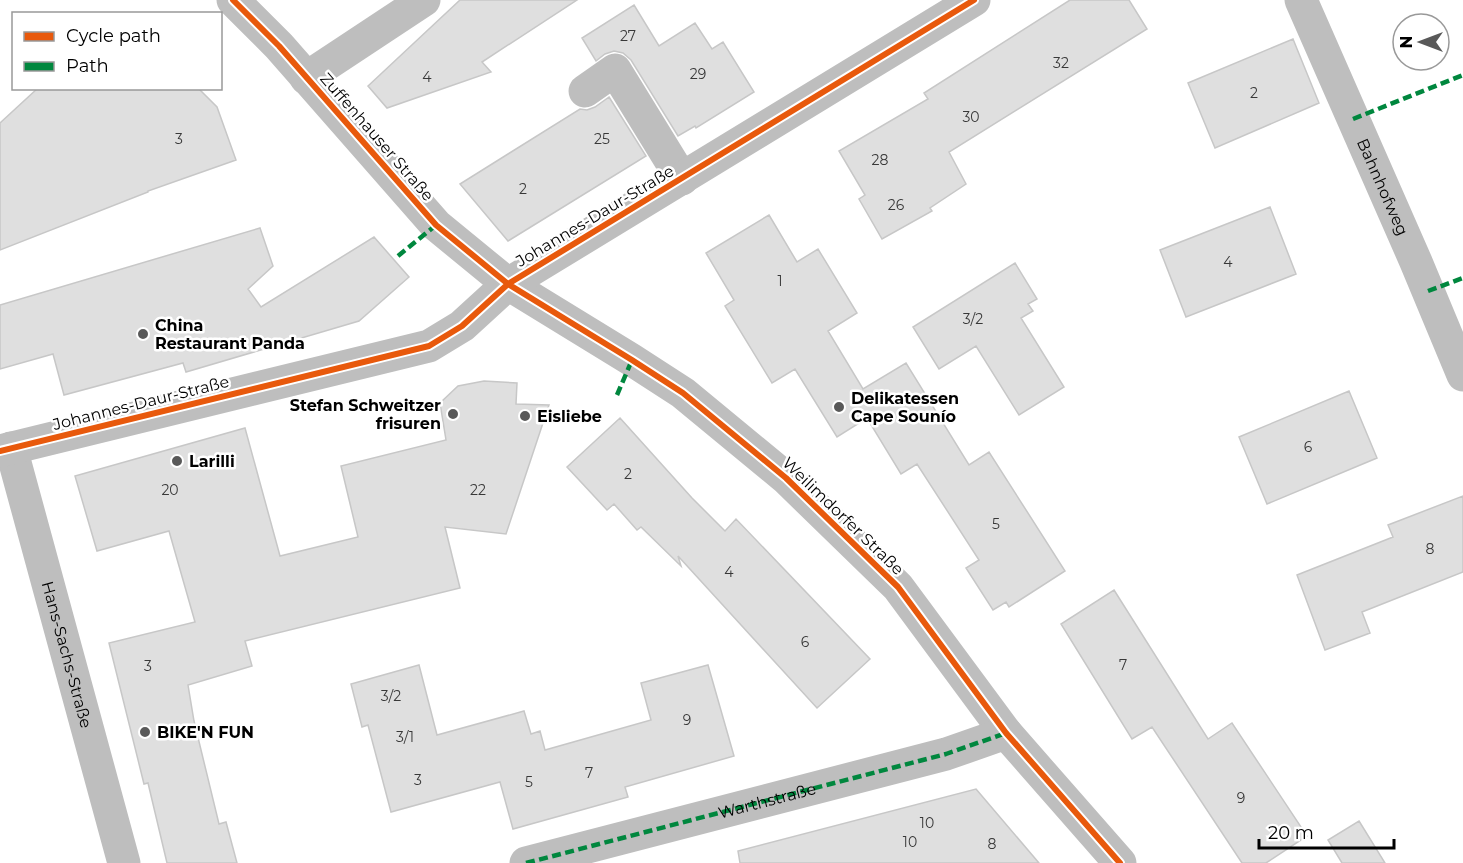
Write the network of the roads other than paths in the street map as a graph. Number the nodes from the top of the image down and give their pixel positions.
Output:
1 (233, 0) edge
2 (424, 0) edge
3 (974, 0) edge
4 (1301, 0) edge
5 (306, 78) junction
6 (585, 91) dead end
7 (682, 179) junction
8 (508, 284) junction
9 (1463, 375) edge
10 (6, 450) edge
11 (1006, 733) junction
12 (124, 863) edge
13 (526, 863) edge
14 (1120, 863) edge

1 - 5 street, Zuffenhauser Straße
2 - 5 street
3 - 7 street, Johannes-Daur-Straße
4 - 9 street, Bahnhofweg
5 - 8 street, Zuffenhauser Straße
6 - 7 street
7 - 8 street, Johannes-Daur-Straße
8 - 10 street, Johannes-Daur-Straße
8 - 11 street, Weilimdorfer Straße
10 - 12 street, Hans-Sachs-Straße
11 - 13 street, Warthstraße
11 - 14 street, Weilimdorfer Straße

